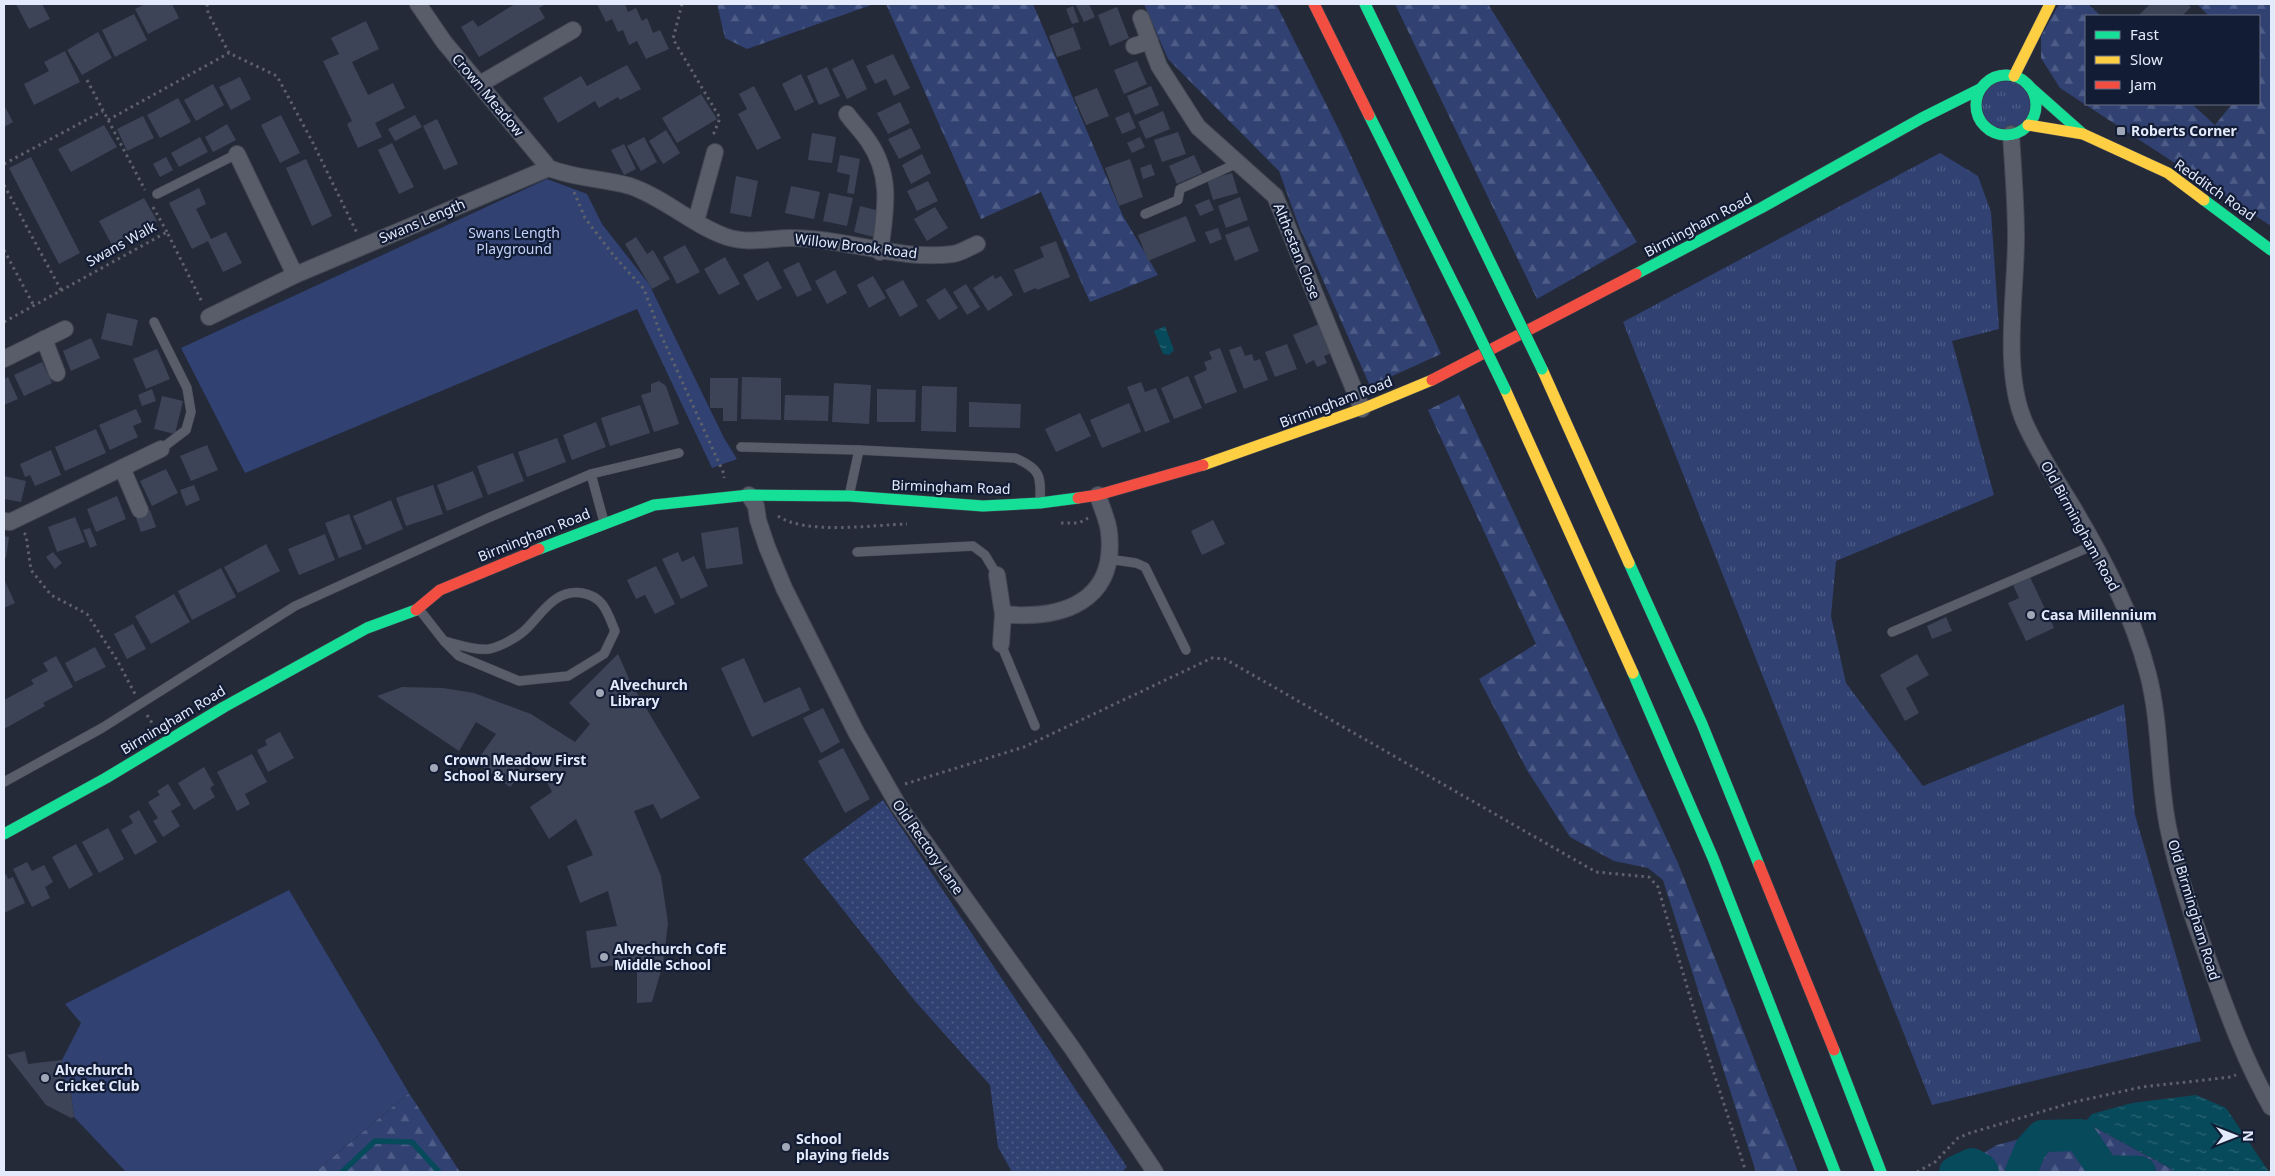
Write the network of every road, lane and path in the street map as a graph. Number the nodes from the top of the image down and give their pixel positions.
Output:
1 (207, 4) edge
2 (418, 4) edge
3 (682, 4) edge
4 (1314, 4) edge
5 (1365, 4) edge
6 (2050, 4) edge
7 (1141, 18) dead end
8 (573, 30) dead end
9 (1150, 41) junction
10 (1134, 46) dead end
11 (229, 54) junction
12 (2014, 76) junction
13 (87, 80) dead end
14 (480, 84) junction
15 (2030, 87) junction
16 (1980, 89) junction
17 (103, 111) junction
18 (847, 114) dead end
19 (1922, 118) junction
20 (1951, 119) dead end
21 (108, 120) junction
22 (2028, 125) junction
23 (2011, 134) junction
24 (2083, 134) junction
25 (712, 144) joint
26 (237, 154) joint
27 (1238, 163) junction
28 (4, 164) edge
29 (549, 168) junction
30 (567, 176) junction
31 (4, 185) edge
32 (582, 189) dead end
33 (574, 191) junction
34 (152, 196) joint
35 (153, 206) dead end
36 (1146, 214) dead end
37 (696, 221) junction
38 (167, 232) junction
39 (977, 244) dead end
40 (363, 246) junction
41 (4, 250) edge
42 (2271, 250) edge
43 (880, 252) junction
44 (295, 275) junction
45 (61, 290) junction
46 (34, 306) junction
47 (209, 317) joint
48 (4, 322) edge
49 (154, 322) dead end
50 (65, 329) dead end
51 (44, 339) junction
52 (4, 358) edge
53 (57, 372) dead end
54 (1362, 409) junction
55 (741, 447) dead end
56 (161, 449) joint
57 (859, 450) junction
58 (680, 454) dead end
59 (122, 468) junction
60 (591, 474) junction
61 (749, 494) junction
62 (1098, 495) junction
63 (849, 496) junction
64 (723, 498) junction
65 (1040, 503) junction
66 (140, 510) dead end
67 (757, 511) junction
68 (7, 522) edge
69 (604, 523) junction
70 (877, 525) dead end
71 (2094, 545) junction
72 (857, 552) dead end
73 (1108, 559) junction
74 (997, 576) joint
75 (419, 609) junction
76 (1003, 614) junction
77 (1892, 632) dead end
78 (444, 641) junction
79 (1001, 644) joint
80 (1186, 650) dead end
81 (140, 704) junction
82 (1035, 726) dead end
83 (164, 743) junction
84 (882, 778) junction
85 (4, 782) edge
86 (4, 834) edge
87 (2250, 1067) junction
88 (2271, 1107) edge
89 (1880, 1170) edge
90 (1155, 1172) edge
91 (1746, 1172) edge
92 (1835, 1172) edge
93 (1917, 1172) edge

1 - 11 path
2 - 14 street, Crown Meadow
3 - 25 path
4 - 92 main road, bridge
5 - 89 main road, bridge
6 - 12 main road
7 - 9 street, Althestan Close
8 - 14 street
9 - 10 street
9 - 27 street, Althestan Close
11 - 21 path
11 - 40 path
12 - 15 main road
12 - 16 main road
13 - 17 path
14 - 29 street, Crown Meadow
15 - 22 main road
15 - 24 main road, Redditch Road
16 - 19 main road, Birmingham Road
16 - 23 main road
17 - 21 path
17 - 28 path
18 - 43 street
19 - 20 main road
19 - 54 main road, Birmingham Road
21 - 34 path
22 - 23 main road
22 - 24 main road, Redditch Road
23 - 71 street, Old Birmingham Road
24 - 42 main road, Redditch Road
25 - 37 street
26 - 34 lane
26 - 44 street
27 - 36 lane
27 - 54 street, Althestan Close
29 - 30 street, Crown Meadow
29 - 40 street, Swans Length
30 - 33 path
30 - 37 street, Willow Brook Road
31 - 45 path
32 - 33 path
33 - 64 path
35 - 38 path
37 - 43 street, Willow Brook Road
38 - 45 path, Swans Walk
38 - 47 path, Swans Walk
39 - 43 street, Willow Brook Road
40 - 44 street, Swans Length
41 - 46 path
44 - 47 street, Swans Length
45 - 46 path, Swans Walk
46 - 48 path, Swans Walk
49 - 56 lane
50 - 51 street
51 - 52 street
51 - 53 street
54 - 62 main road, Birmingham Road
55 - 57 lane
56 - 59 street
57 - 63 lane
57 - 65 lane
58 - 60 lane
59 - 66 street
59 - 68 street
60 - 69 lane
60 - 81 lane
61 - 63 main road, Birmingham Road
61 - 64 main road, Birmingham Road
61 - 67 street, Old Rectory Lane
62 - 65 main road, Birmingham Road
62 - 73 street
63 - 65 main road, Birmingham Road
64 - 69 main road, Birmingham Road
67 - 70 path
67 - 84 street, Old Rectory Lane
68 - 81 path
69 - 75 main road, Birmingham Road
71 - 77 lane
71 - 87 street, Old Birmingham Road
72 - 74 lane
73 - 76 street
73 - 80 lane
74 - 76 street
75 - 78 lane
75 - 83 main road, Birmingham Road
76 - 79 street
78 - 78 lane
79 - 82 lane
81 - 83 path
81 - 85 lane
83 - 86 main road, Birmingham Road
84 - 90 street, Old Rectory Lane
84 - 91 path
87 - 88 street, Old Birmingham Road
87 - 93 path

